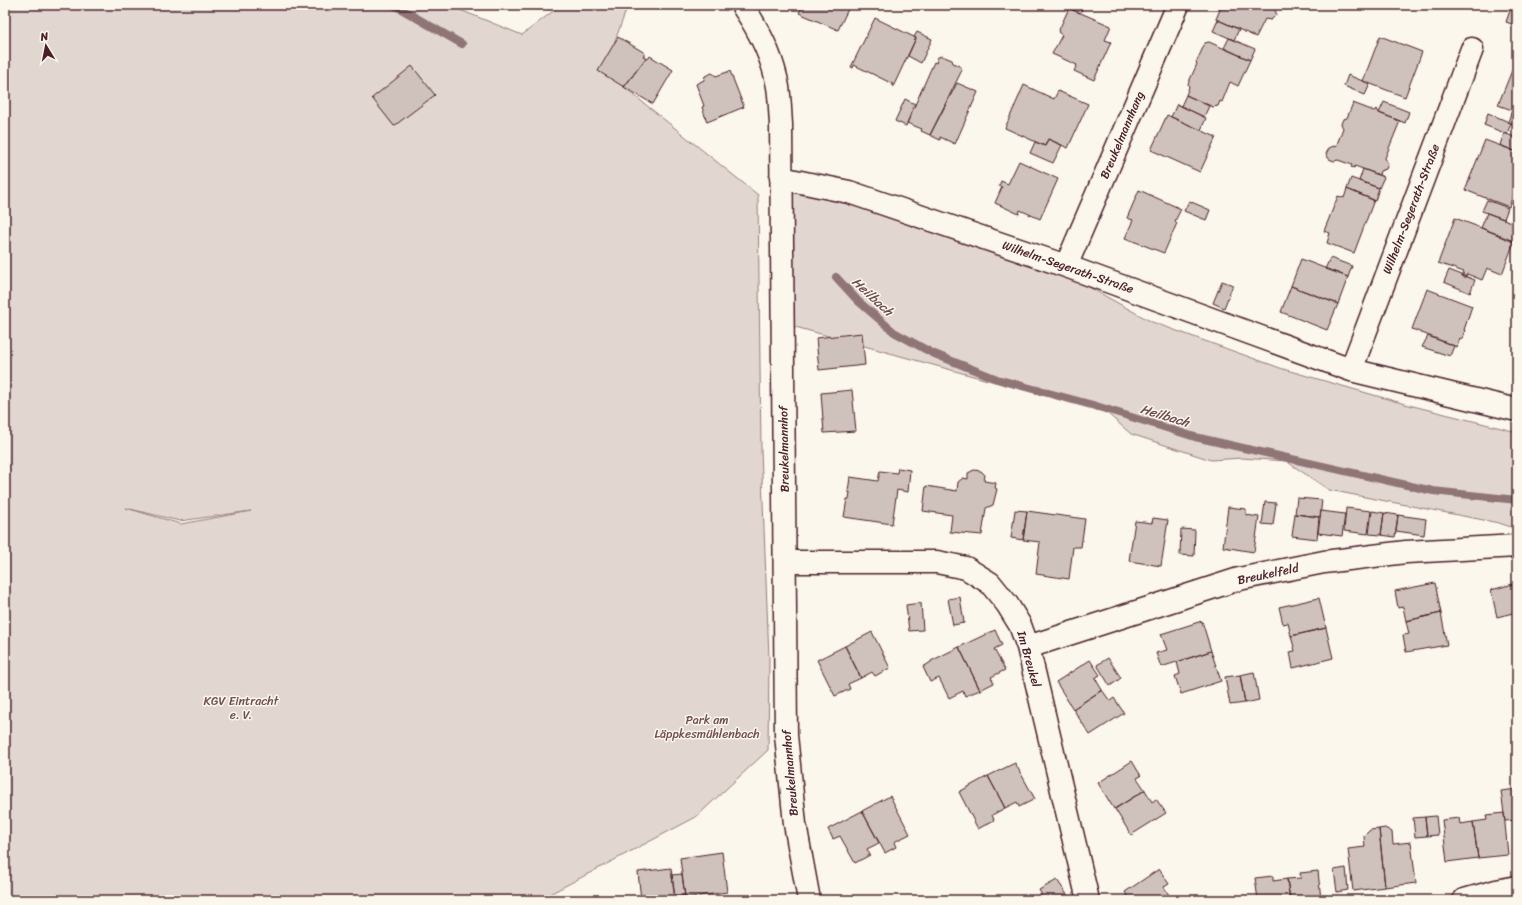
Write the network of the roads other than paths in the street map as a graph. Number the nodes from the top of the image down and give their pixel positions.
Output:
1 (742, 5) edge
2 (1178, 5) edge
3 (1472, 49) dead end
4 (780, 178) junction
5 (1066, 266) junction
6 (1351, 370) junction
7 (1517, 410) edge
8 (1517, 546) edge
9 (785, 562) junction
10 (1028, 647) junction
11 (1517, 887) edge
12 (809, 900) edge
13 (1088, 900) edge
14 (1464, 900) edge

1 - 4 street, Breukelmannhof
2 - 5 street, Breukelmannhang
3 - 6 street, Wilhelm-Segerath-Straße
4 - 5 street, Wilhelm-Segerath-Straße
4 - 9 street, Breukelmannhof
5 - 6 street, Wilhelm-Segerath-Straße
6 - 7 street, Wilhelm-Segerath-Straße
8 - 10 street, Breukelfeld
9 - 10 street, Im Breukel
9 - 12 street, Breukelmannhof
10 - 13 street, Im Breukel
11 - 14 street

